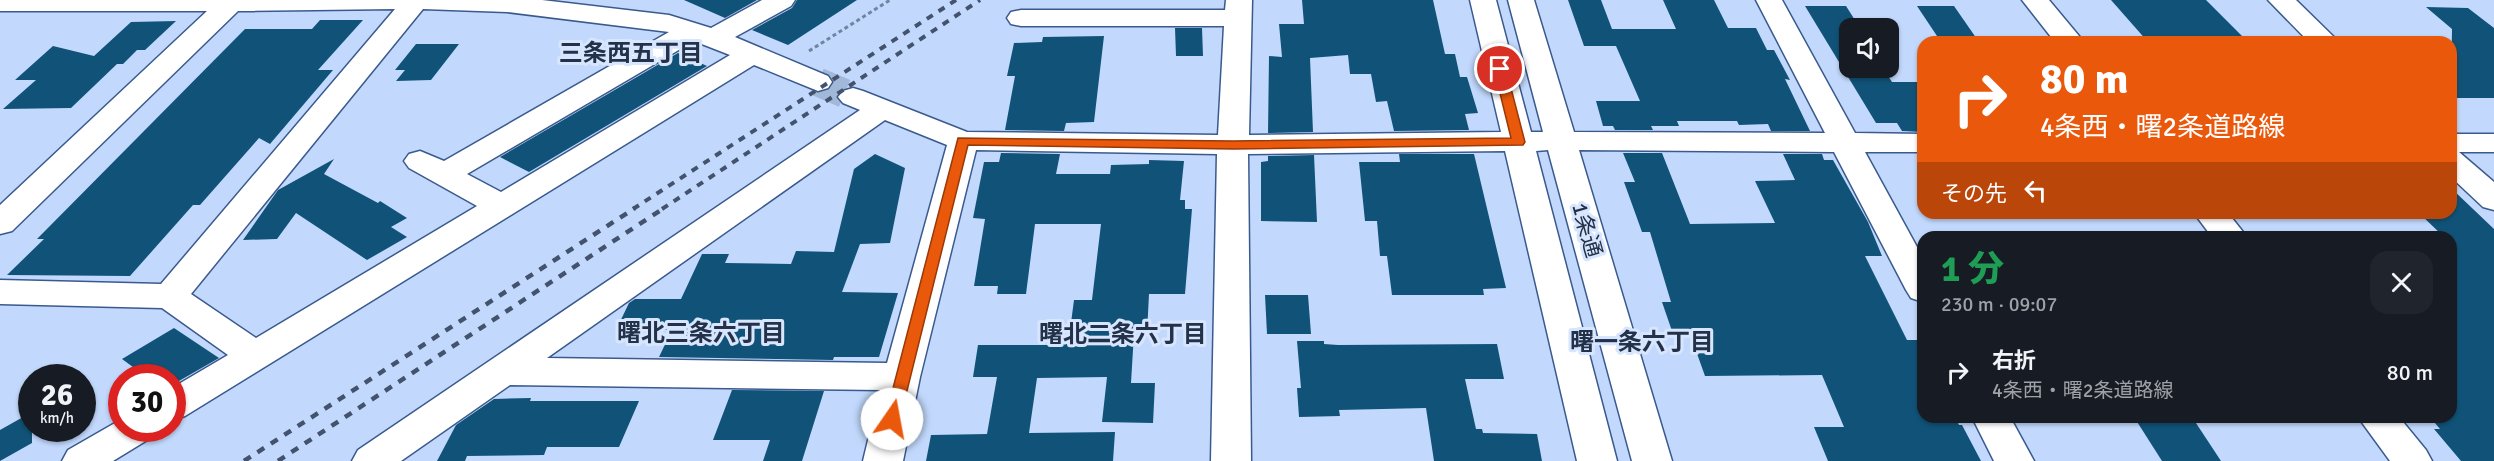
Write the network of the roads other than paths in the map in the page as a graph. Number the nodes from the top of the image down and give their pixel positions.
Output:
1 (782, 0) edge
2 (1483, 0) edge
3 (1521, 0) edge
4 (1769, 0) edge
5 (2035, 0) edge
6 (2281, 0) edge
7 (416, 1) edge
8 (272, 2) edge
9 (0, 3) edge
10 (231, 3) junction
11 (1239, 9) edge
12 (1022, 18) dead end
13 (702, 35) junction
14 (2065, 36) edge
15 (2319, 36) edge
16 (752, 54) junction
17 (818, 82) tunnel mouth
18 (963, 141) junction
19 (1562, 141) junction
20 (1518, 142) junction
21 (1845, 143) junction
22 (1917, 143) edge
23 (2457, 143) edge
24 (2494, 143) edge
25 (1233, 145) junction
26 (2457, 166) edge
27 (489, 199) dead end
28 (2494, 200) edge
29 (2216, 219) edge
30 (0, 223) edge
31 (2225, 231) edge
32 (1917, 279) edge
33 (0, 292) edge
34 (170, 296) junction
35 (256, 356) junction
36 (500, 371) junction
37 (902, 377) junction
38 (186, 398) edge
39 (1994, 423) edge
40 (2381, 423) edge
41 (113, 442) edge
42 (82, 461) edge
43 (372, 461) edge
44 (883, 461) edge
45 (1232, 461) edge
46 (1597, 461) edge
47 (1652, 461) edge
48 (2014, 461) edge
49 (2412, 461) edge

1 - 13 street
2 - 20 street, 1条通
3 - 19 street, 1条通
4 - 21 street
5 - 14 street
6 - 15 street
7 - 8 street
7 - 13 street
7 - 34 street
8 - 10 street
9 - 10 street
10 - 30 street
11 - 12 street
11 - 25 street
13 - 16 street
13 - 27 street
16 - 17 street
16 - 35 street
18 - 25 street
18 - 36 street
18 - 37 street
19 - 20 street
19 - 21 street
19 - 47 street, 1条通
20 - 25 street
20 - 46 street, 1条通
21 - 22 street
21 - 32 street
23 - 24 street
25 - 45 street
26 - 28 street
29 - 31 street
33 - 34 street
34 - 35 street
35 - 38 street
36 - 37 street
36 - 43 street
37 - 44 street
39 - 48 street
40 - 49 street
41 - 42 street

